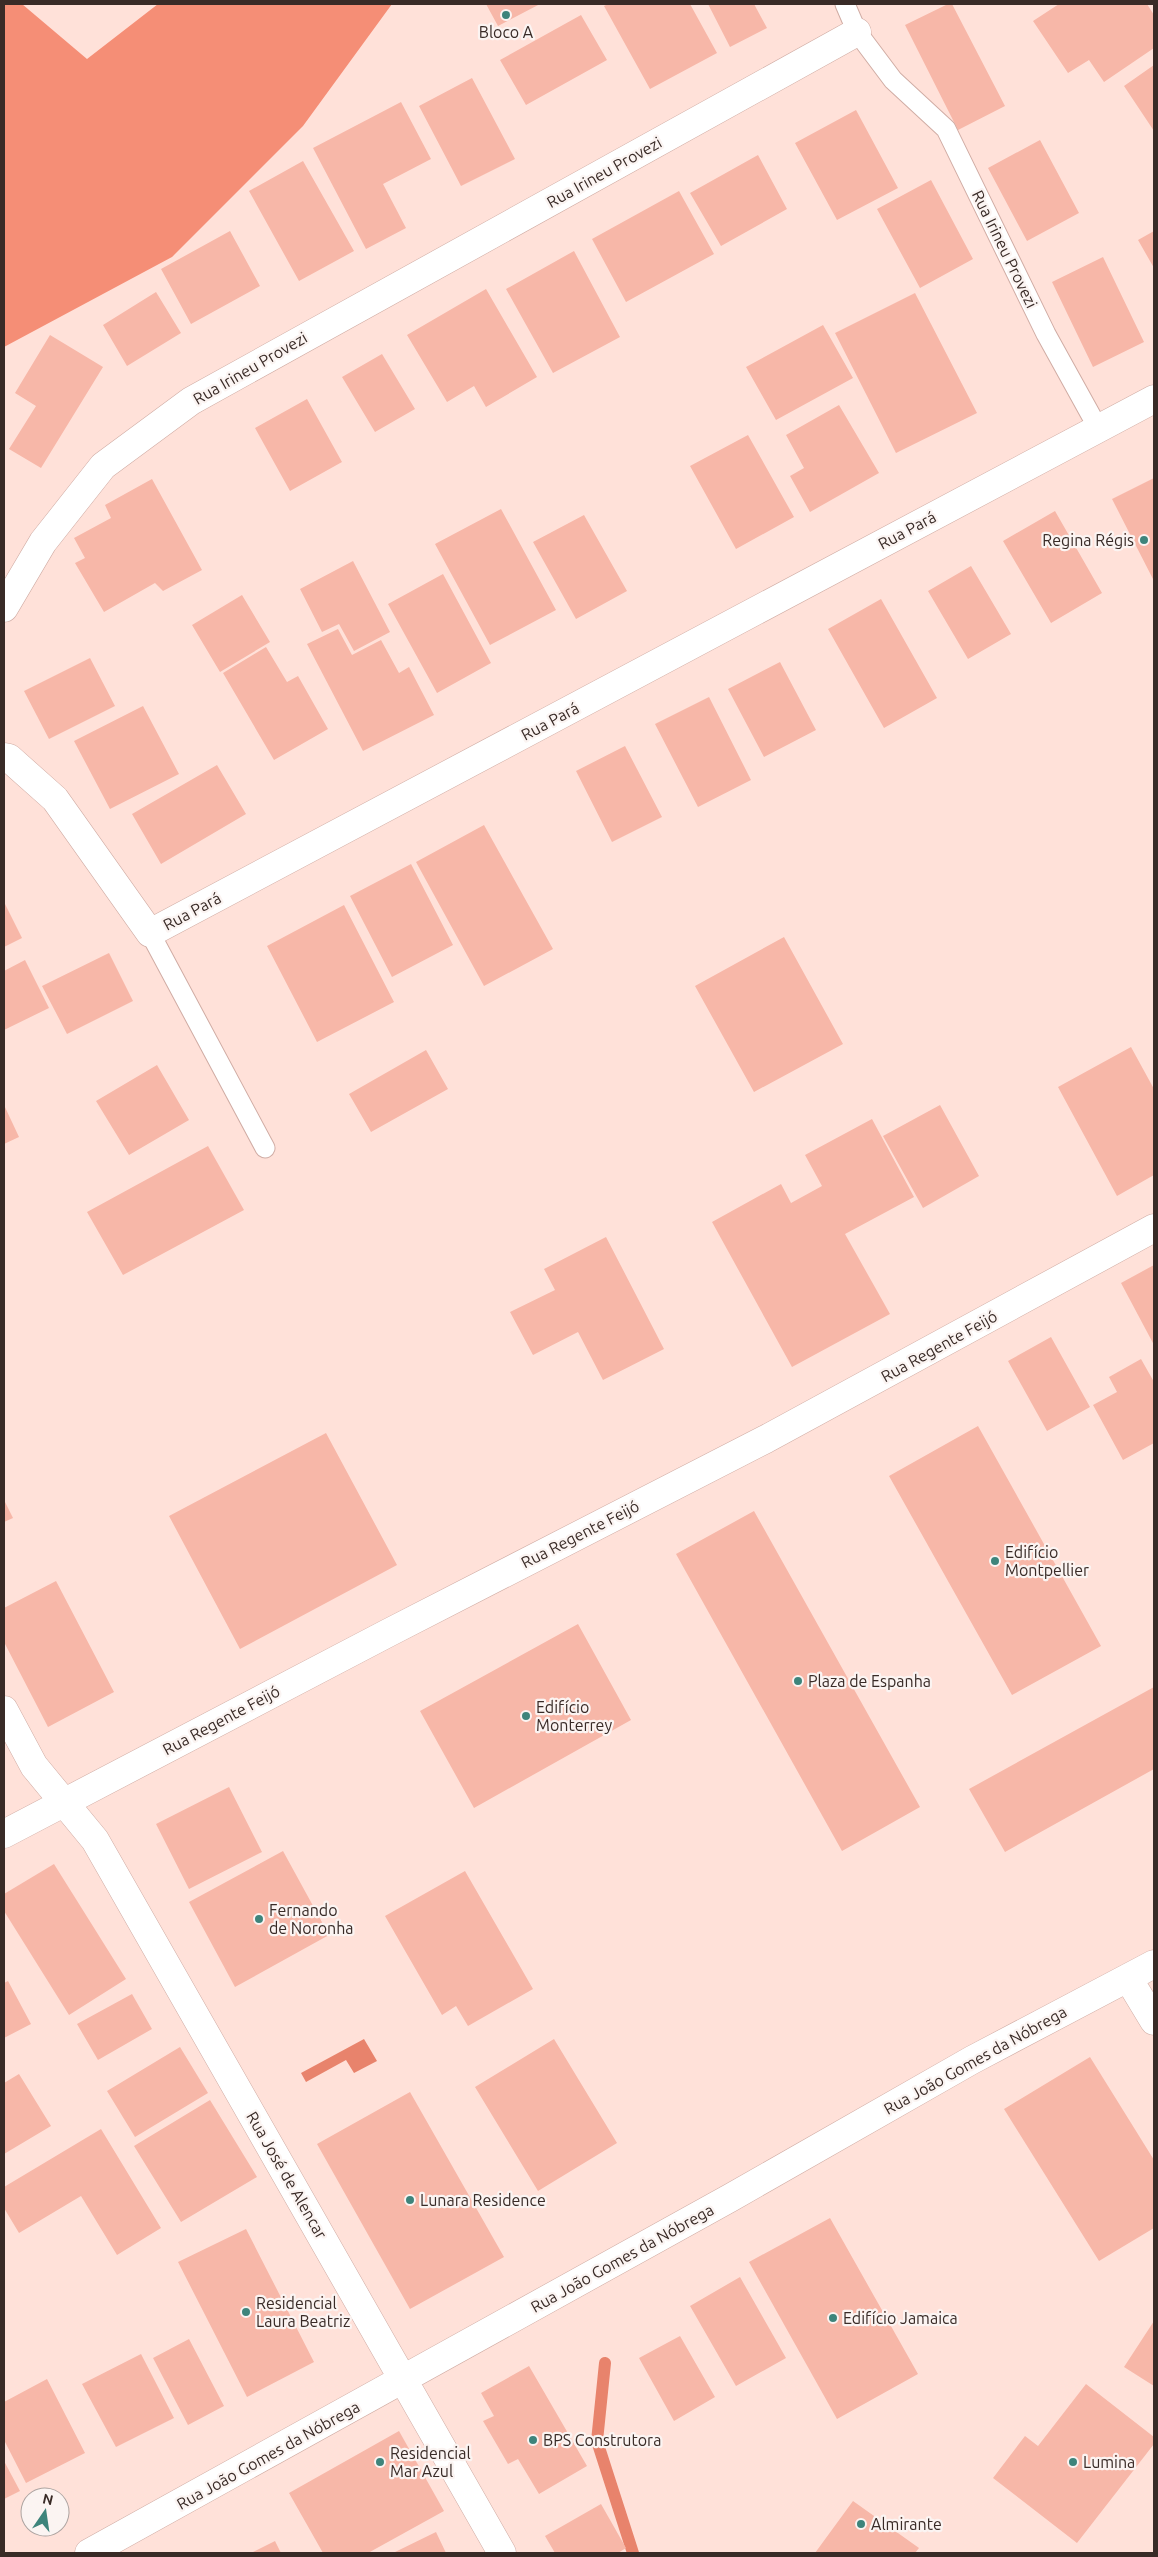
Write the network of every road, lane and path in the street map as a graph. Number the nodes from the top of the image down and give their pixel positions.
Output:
1 (845, 4) edge
2 (858, 32) junction
3 (1154, 399) edge
4 (1098, 428) junction
5 (4, 608) edge
6 (4, 756) edge
7 (150, 934) junction
8 (265, 1148) dead end
9 (1154, 1228) edge
10 (4, 1710) edge
11 (64, 1802) junction
12 (4, 1834) edge
13 (1154, 1964) edge
14 (1128, 1978) junction
15 (1154, 2021) edge
16 (403, 2379) junction
17 (90, 2553) edge
18 (502, 2553) edge

1 - 2 lane
2 - 4 lane, Rua Irineu Provezi
2 - 5 street, Rua Irineu Provezi
3 - 4 street, Rua Pará
4 - 7 street, Rua Pará
6 - 7 street, Rua Pará
7 - 8 lane
9 - 11 street, Rua Regente Feijó
10 - 11 street, Rua José de Alencar
11 - 12 street, Rua Regente Feijó
11 - 16 street, Rua José de Alencar
13 - 14 street, Rua João Gomes da Nóbrega
14 - 15 street
14 - 16 street, Rua João Gomes da Nóbrega
16 - 17 street, Rua João Gomes da Nóbrega
16 - 18 street, Rua José de Alencar

